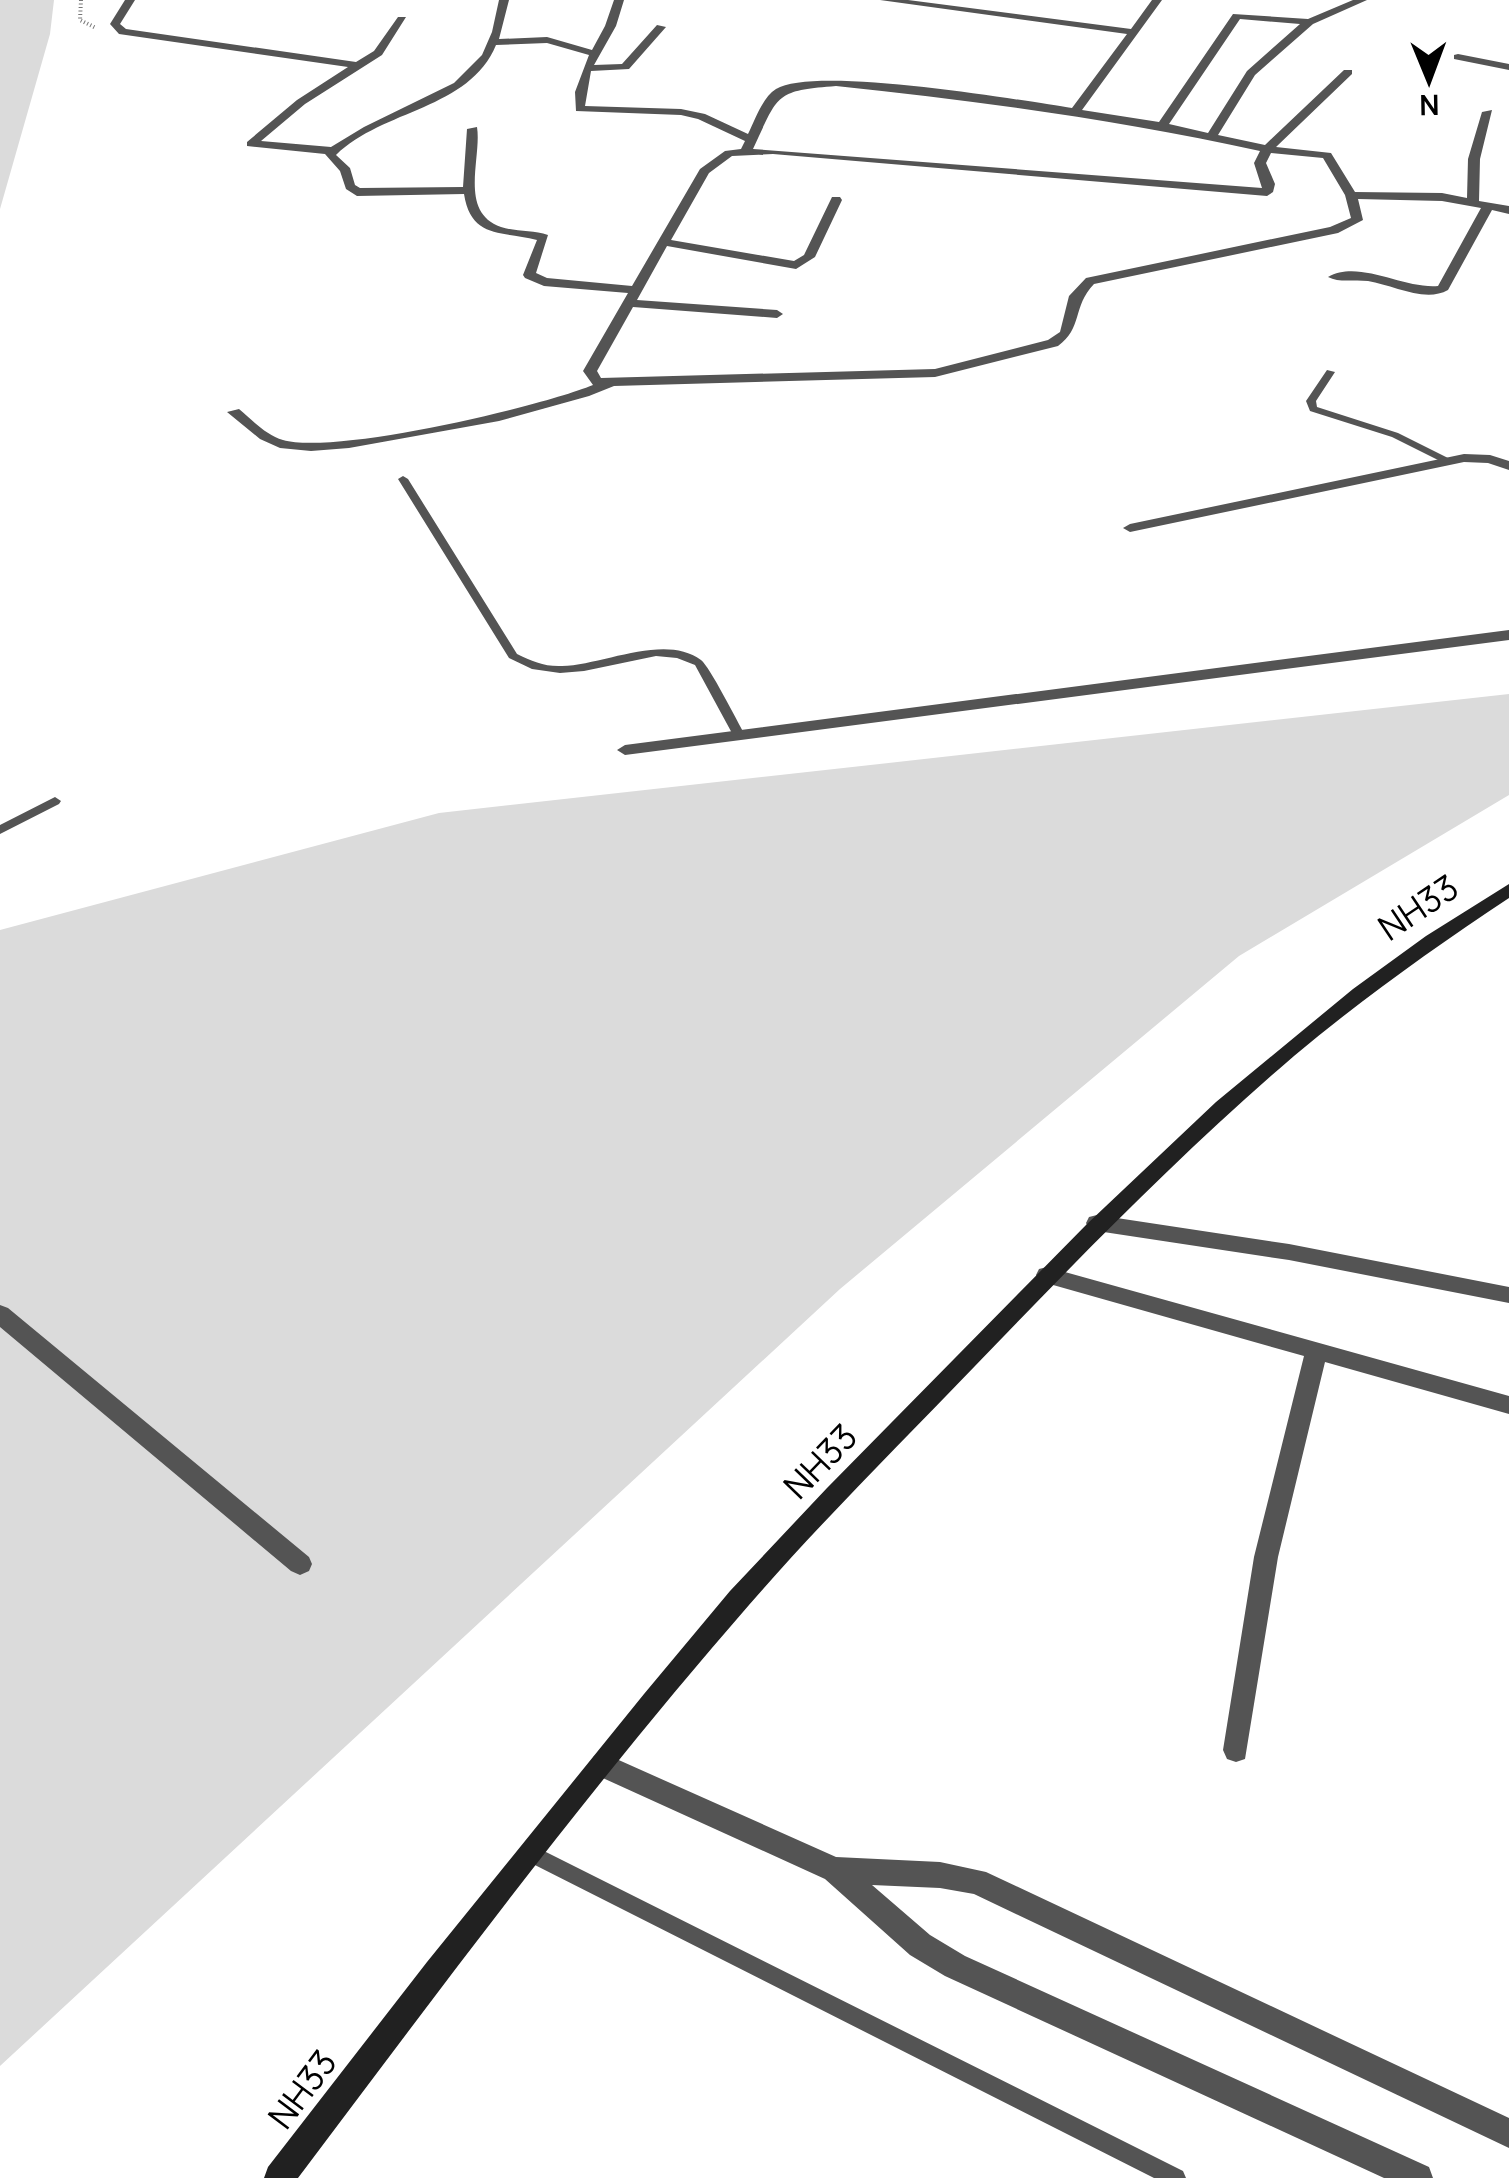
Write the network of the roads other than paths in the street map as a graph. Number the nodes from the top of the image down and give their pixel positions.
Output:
1 (130, 0) edge
2 (504, 0) edge
3 (619, 0) edge
4 (885, 0) edge
5 (1158, 0) edge
6 (1362, 0) edge
7 (402, 19) dead end
8 (1309, 22) junction
9 (661, 27) dead end
10 (1133, 32) junction
11 (496, 42) junction
12 (592, 53) junction
13 (1458, 57) dead end
14 (361, 66) junction
15 (1509, 67) edge
16 (586, 68) junction
17 (1348, 72) dead end
18 (1488, 112) dead end
19 (1074, 113) junction
20 (1162, 126) junction
21 (473, 129) dead end
22 (1211, 137) junction
23 (748, 145) junction
24 (1267, 150) junction
25 (332, 151) junction
26 (468, 190) junction
27 (1350, 194) junction
28 (836, 200) dead end
29 (1473, 202) junction
30 (1488, 206) junction
31 (1509, 210) edge
32 (663, 242) junction
33 (1334, 277) dead end
34 (636, 290) junction
35 (628, 304) junction
36 (777, 314) dead end
37 (1330, 372) dead end
38 (609, 384) junction
39 (234, 412) dead end
40 (1447, 461) junction
41 (1509, 466) edge
42 (403, 480) dead end
43 (1130, 528) dead end
44 (1509, 635) edge
45 (740, 735) junction
46 (625, 750) dead end
47 (55, 801) dead end
48 (0, 830) edge
49 (1509, 890) edge
50 (1097, 1222) junction
51 (1046, 1275) junction
52 (1509, 1294) edge
53 (0, 1314) edge
54 (1316, 1352) junction
55 (1509, 1405) edge
56 (300, 1564) dead end
57 (1236, 1750) dead end
58 (603, 1765) junction
59 (530, 1853) junction
60 (835, 1870) junction
61 (1509, 2133) edge
62 (279, 2178) edge
63 (1176, 2178) edge
64 (1418, 2178) edge

1 - 14 street
2 - 11 street
3 - 12 street
4 - 10 street
5 - 10 street
6 - 8 street
7 - 14 street
8 - 20 street
8 - 22 street
9 - 16 street
10 - 19 street
11 - 12 street
11 - 25 street
12 - 16 street
13 - 15 street
14 - 25 street
16 - 23 street
17 - 24 street
18 - 29 street
19 - 20 street
19 - 23 street
20 - 22 street
21 - 26 street
22 - 24 street
23 - 24 street
23 - 32 street
24 - 27 street
25 - 26 street
26 - 34 street
27 - 29 street
27 - 38 street
28 - 32 street
29 - 30 street
30 - 31 street
30 - 33 street
32 - 34 street
34 - 35 street
35 - 36 street
35 - 38 street
37 - 40 lane
38 - 39 street
40 - 41 street
40 - 43 street
42 - 45 lane
44 - 45 street
45 - 46 street
47 - 48 lane
49 - 50 main road, NH33
50 - 51 main road, NH33
50 - 52 street
51 - 54 street
51 - 58 main road, NH33
53 - 56 street
54 - 55 street
54 - 57 street
58 - 59 main road, NH33
58 - 60 street
59 - 62 main road, NH33
59 - 63 lane
60 - 61 street
60 - 64 street

